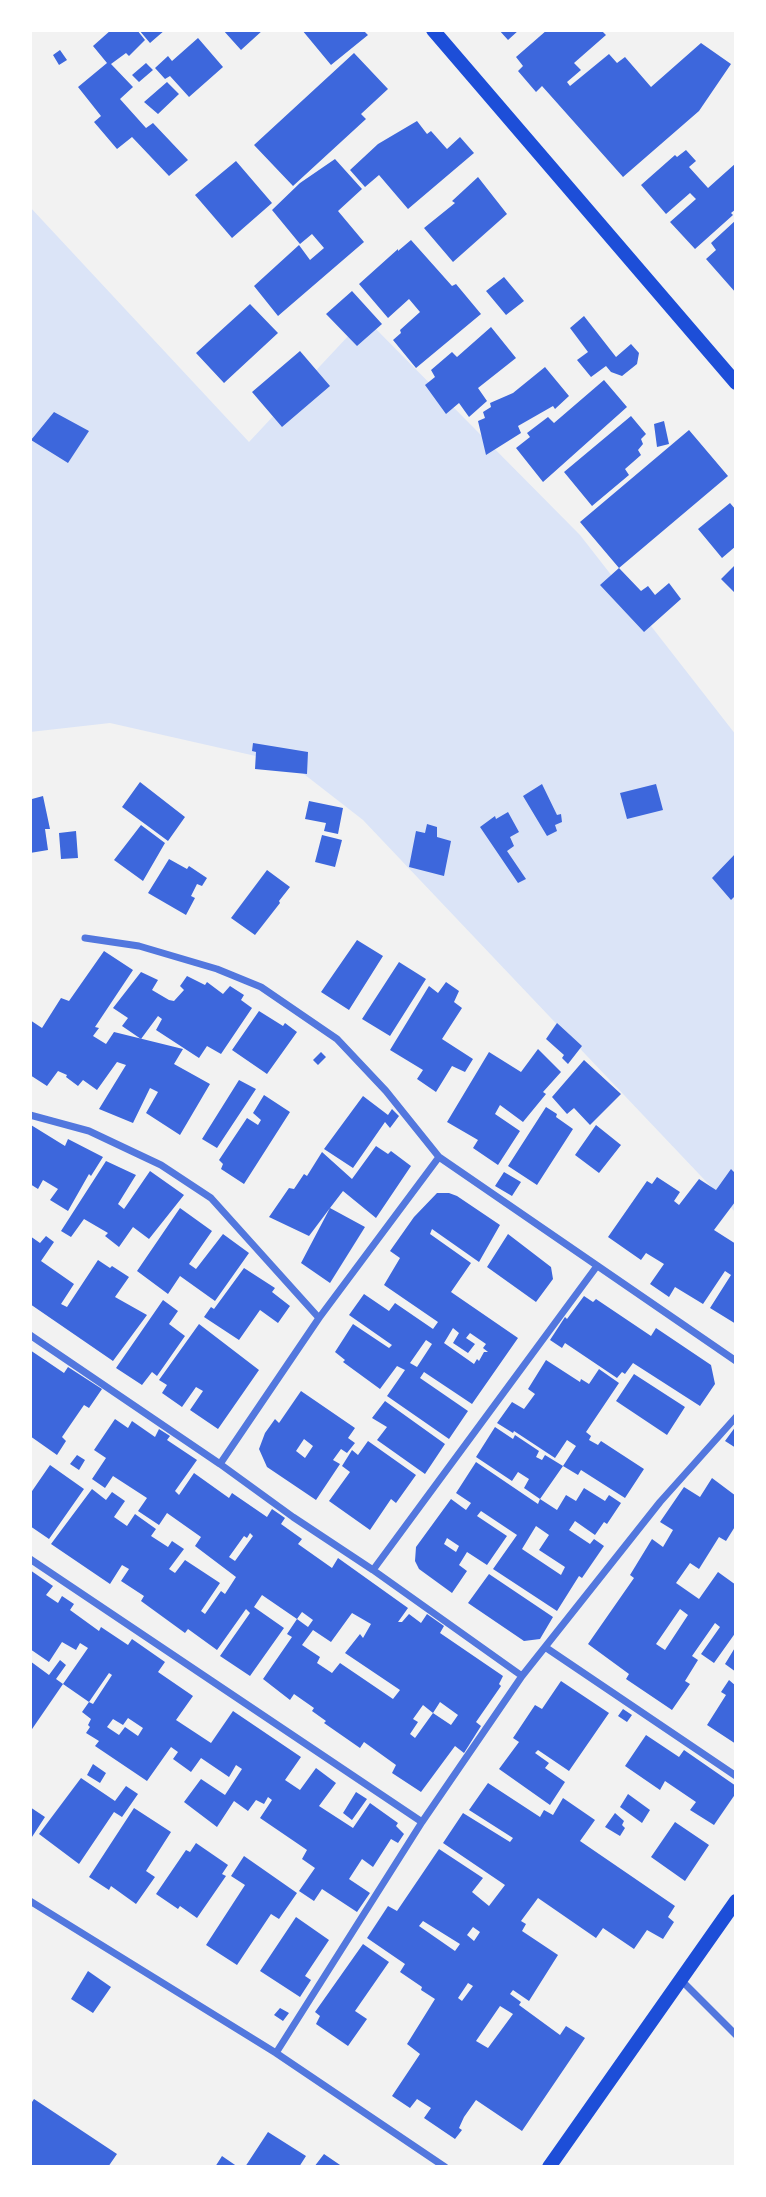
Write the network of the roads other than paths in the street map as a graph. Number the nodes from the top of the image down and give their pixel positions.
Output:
1 (433, 30) edge
2 (736, 383) edge
3 (85, 938) dead end
4 (30, 1115) edge
5 (439, 1157) junction
6 (597, 1266) junction
7 (319, 1318) junction
8 (30, 1335) edge
9 (736, 1361) edge
10 (736, 1417) edge
11 (220, 1464) junction
12 (30, 1559) edge
13 (373, 1570) junction
14 (545, 1647) junction
15 (522, 1676) junction
16 (736, 1776) edge
17 (422, 1822) junction
18 (30, 1901) edge
19 (736, 1901) edge
20 (682, 1981) junction
21 (736, 2035) edge
22 (276, 2053) junction
23 (445, 2167) edge
24 (549, 2167) edge

1 - 2 main road
3 - 5 street
4 - 7 street
5 - 6 street
5 - 7 street
6 - 9 street
6 - 13 street
7 - 11 street
8 - 11 street
10 - 14 street
11 - 13 street
12 - 17 street
13 - 15 street
14 - 15 street
14 - 16 street
15 - 17 street
17 - 22 street
18 - 22 street
19 - 20 main road
20 - 21 street
20 - 24 main road
22 - 23 street

